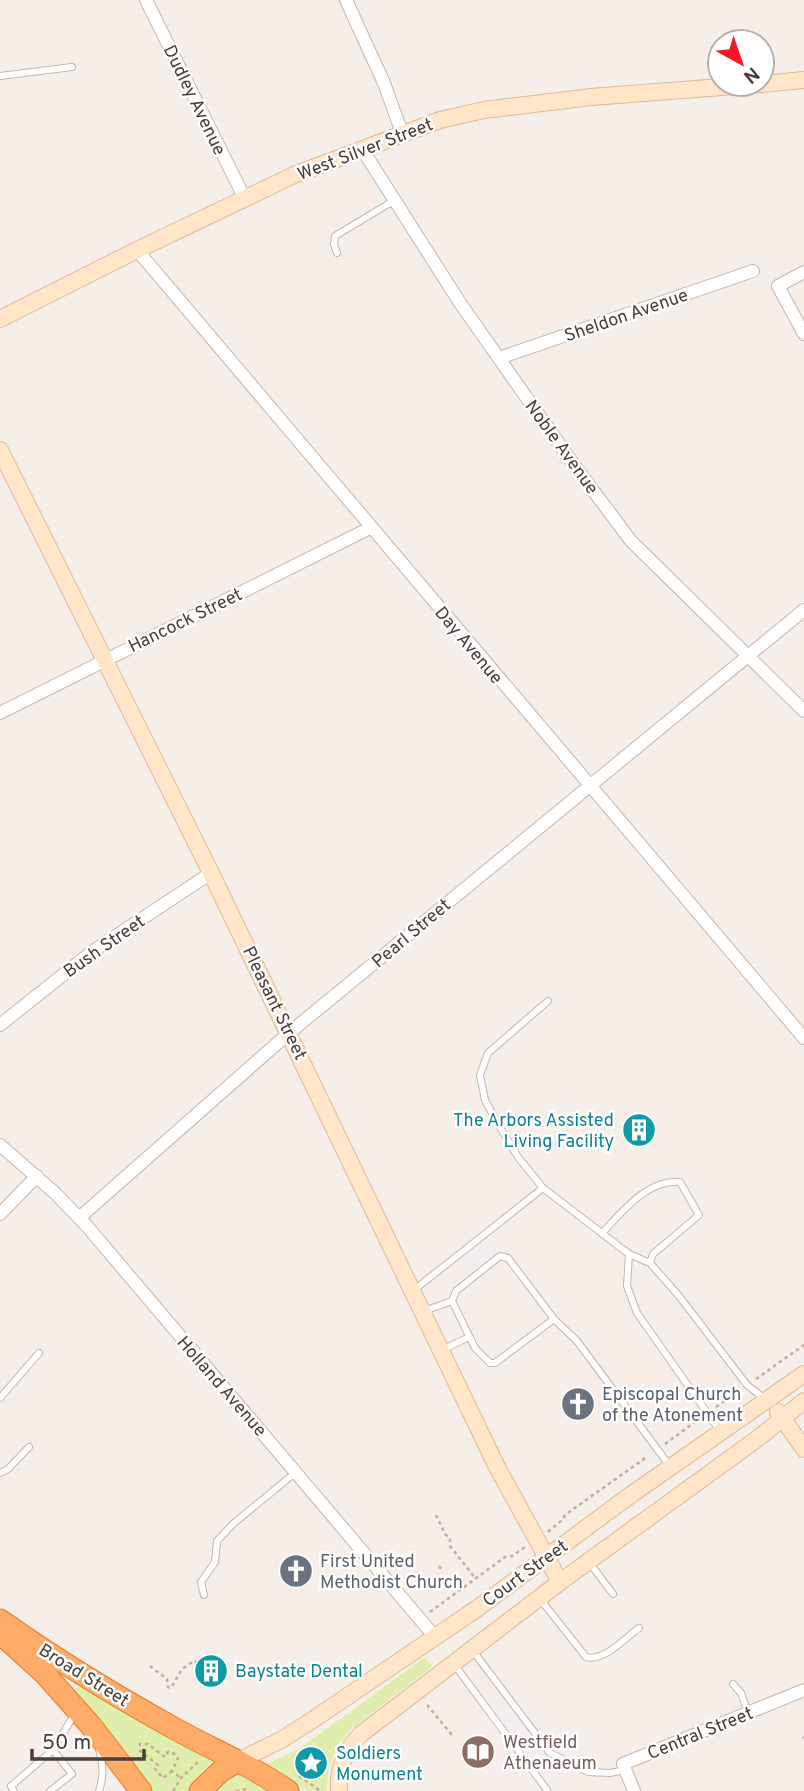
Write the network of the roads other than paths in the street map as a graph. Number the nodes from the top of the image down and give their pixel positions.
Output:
1 (146, 0) edge
2 (346, 0) edge
3 (72, 67) dead end
4 (0, 76) edge
5 (804, 80) edge
6 (776, 83) edge
7 (706, 88) edge
8 (402, 133) junction
9 (362, 149) junction
10 (245, 199) junction
11 (395, 200) junction
12 (137, 250) junction
13 (337, 253) dead end
14 (753, 271) dead end
15 (804, 272) edge
16 (0, 320) edge
17 (804, 334) edge
18 (499, 358) junction
19 (0, 450) edge
20 (370, 528) junction
21 (804, 610) edge
22 (749, 657) junction
23 (106, 660) junction
24 (804, 711) edge
25 (0, 713) edge
26 (589, 786) junction
27 (211, 873) junction
28 (548, 1001) dead end
29 (0, 1025) edge
30 (289, 1033) junction
31 (804, 1038) edge
32 (0, 1145) edge
33 (37, 1176) junction
34 (543, 1188) junction
35 (0, 1214) edge
36 (79, 1218) junction
37 (602, 1233) junction
38 (629, 1254) junction
39 (650, 1263) junction
40 (414, 1290) junction
41 (452, 1301) junction
42 (424, 1311) junction
43 (554, 1320) junction
44 (469, 1337) junction
45 (442, 1350) junction
46 (39, 1353) dead end
47 (804, 1374) edge
48 (0, 1398) edge
49 (766, 1400) junction
50 (804, 1401) edge
51 (784, 1418) junction
52 (720, 1431) junction
53 (29, 1447) dead end
54 (804, 1449) edge
55 (670, 1467) junction
56 (297, 1472) junction
57 (0, 1473) edge
58 (653, 1479) junction
59 (671, 1502) junction
60 (545, 1558) junction
61 (589, 1562) junction
62 (560, 1582) junction
63 (613, 1594) dead end
64 (204, 1595) dead end
65 (539, 1598) junction
66 (0, 1620) edge
67 (639, 1628) dead end
68 (0, 1633) edge
69 (435, 1637) junction
70 (471, 1650) junction
71 (453, 1663) junction
72 (733, 1684) dead end
73 (804, 1690) edge
74 (76, 1710) junction
75 (748, 1713) junction
76 (92, 1727) junction
77 (53, 1750) junction
78 (239, 1761) junction
79 (625, 1770) junction
80 (547, 1790) edge
81 (14, 1791) edge
82 (50, 1791) edge
83 (99, 1791) edge
84 (141, 1791) edge
85 (200, 1791) edge
86 (288, 1791) edge
87 (340, 1791) edge
88 (634, 1791) edge

1 - 10 street, Dudley Avenue
2 - 8 street
3 - 4 lane
5 - 6 main road, West Silver Street
7 - 8 main road, West Silver Street
8 - 9 main road, West Silver Street
9 - 10 main road, West Silver Street
9 - 11 street, Noble Avenue
10 - 12 main road, West Silver Street
11 - 13 lane
11 - 18 street, Noble Avenue
12 - 16 main road, West Silver Street
12 - 20 street, Day Avenue
14 - 18 street, Sheldon Avenue
15 - 17 street
18 - 22 street, Noble Avenue
19 - 23 main road, Pleasant Street
20 - 23 street, Hancock Street
20 - 26 street, Day Avenue
21 - 22 street, Pearl Street
22 - 24 street, Noble Avenue
22 - 26 street, Pearl Street
23 - 25 street, Hancock Street
23 - 27 main road, Pleasant Street
26 - 30 street, Pearl Street
26 - 31 street, Day Avenue
27 - 29 street, Bush Street
27 - 30 main road, Pleasant Street
28 - 34 lane
30 - 36 street, Pearl Street
30 - 40 main road, Pleasant Street
32 - 33 street, Holland Avenue
33 - 35 street
33 - 36 street, Holland Avenue
34 - 37 lane
34 - 40 lane
36 - 56 street, Holland Avenue
37 - 38 lane
37 - 39 lane
38 - 39 lane
38 - 52 lane
39 - 49 lane
40 - 42 main road, Pleasant Street
41 - 42 lane
41 - 43 lane
41 - 44 lane
42 - 45 main road, Pleasant Street
43 - 44 lane
43 - 55 lane
44 - 45 lane
45 - 60 main road, Pleasant Street
46 - 48 lane
47 - 49 main road, Court Street
49 - 51 main road
49 - 52 main road, Court Street
50 - 51 main road, Court Street
51 - 54 main road
51 - 59 main road, Court Street
52 - 55 main road, Court Street
53 - 57 lane
55 - 58 main road, Court Street
56 - 64 lane
56 - 69 street, Holland Avenue
58 - 59 main road
58 - 60 main road, Court Street
59 - 61 main road, Court Street
60 - 62 main road, Pleasant Street
60 - 69 main road, Court Street
61 - 62 main road, Court Street
61 - 63 lane
62 - 65 main road, Court Street
65 - 67 lane
65 - 70 main road, Court Street
66 - 78 highway, Broad Street
68 - 74 highway, Broad Street
69 - 71 main road
69 - 78 main road, Court Street
70 - 71 main road, Court Street
70 - 79 lane
71 - 80 lane
71 - 87 main road, Court Street
72 - 75 lane
73 - 75 street, Central Street
74 - 76 highway, Broad Street
74 - 77 lane
75 - 79 street, Central Street
76 - 83 lane
76 - 84 highway, Broad Street
77 - 81 lane
77 - 82 lane
78 - 85 highway
78 - 86 highway, Broad Street
79 - 88 street

